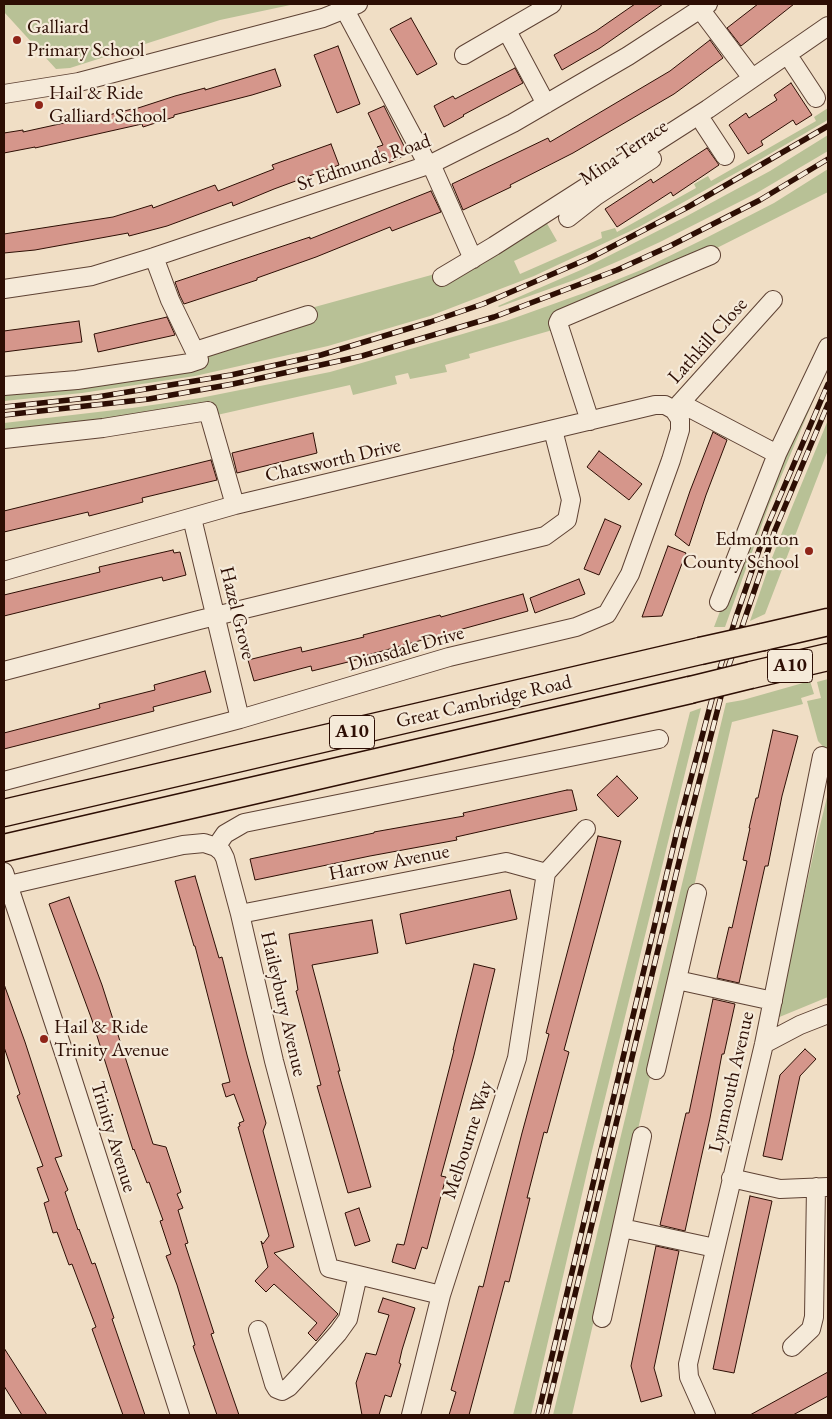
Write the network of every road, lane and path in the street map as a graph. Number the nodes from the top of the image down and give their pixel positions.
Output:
1 (552, 4) edge
2 (704, 6) edge
3 (342, 8) edge
4 (828, 26) edge
5 (506, 31) junction
6 (828, 39) edge
7 (464, 55) dead end
8 (793, 63) junction
9 (752, 78) junction
10 (4, 94) edge
11 (816, 98) dead end
12 (546, 104) junction
13 (704, 124) junction
14 (726, 156) dead end
15 (430, 164) junction
16 (568, 218) dead end
17 (711, 255) dead end
18 (154, 258) junction
19 (473, 259) junction
20 (442, 277) dead end
21 (4, 289) edge
22 (773, 300) dead end
23 (308, 315) dead end
24 (828, 347) edge
25 (194, 351) junction
26 (4, 386) edge
27 (677, 406) junction
28 (590, 421) junction
29 (553, 430) junction
30 (4, 439) edge
31 (777, 454) junction
32 (235, 506) junction
33 (192, 518) junction
34 (4, 571) edge
35 (719, 602) dead end
36 (215, 616) junction
37 (828, 622) edge
38 (828, 657) edge
39 (4, 671) edge
40 (240, 719) junction
41 (659, 739) dead end
42 (822, 756) dead end
43 (4, 781) edge
44 (4, 813) edge
45 (586, 829) dead end
46 (216, 847) junction
47 (4, 848) edge
48 (546, 873) junction
49 (6, 878) edge
50 (697, 894) dead end
51 (240, 914) junction
52 (677, 980) junction
53 (773, 1001) junction
54 (828, 1014) edge
55 (764, 1044) junction
56 (656, 1070) dead end
57 (642, 1136) dead end
58 (731, 1178) junction
59 (822, 1187) edge
60 (622, 1228) junction
61 (715, 1248) junction
62 (358, 1275) junction
63 (441, 1295) junction
64 (602, 1318) dead end
65 (258, 1330) dead end
66 (792, 1347) dead end
67 (180, 1415) edge
68 (411, 1415) edge
69 (706, 1415) edge

1 - 5 street
2 - 9 street
2 - 12 street, St Edmunds Road
3 - 10 street
3 - 15 street
4 - 9 street
5 - 7 street
5 - 12 street
6 - 8 street, Mina Terrace
8 - 11 street
8 - 13 street, Mina Terrace
9 - 19 street
12 - 15 street, St Edmunds Road
13 - 14 street
13 - 16 street, Mina Terrace
15 - 18 street, St Edmunds Road
15 - 19 street
17 - 28 street
18 - 21 street, St Edmunds Road
18 - 25 street
19 - 20 street
22 - 27 street, Lathkill Close
23 - 25 street
24 - 31 street
25 - 26 street
27 - 28 street, Chatsworth Drive
27 - 31 street, Chatsworth Drive
27 - 40 street, Dimsdale Drive
28 - 29 street, Chatsworth Drive
29 - 32 street, Chatsworth Drive
29 - 36 street
30 - 32 street
31 - 35 street
32 - 33 street, Chatsworth Drive
33 - 34 street, Chatsworth Drive
33 - 36 street, Hazel Grove
36 - 39 street
36 - 40 street, Hazel Grove
37 - 44 highway, Great Cambridge Road / A10, bridge
38 - 47 highway, Great Cambridge Road / A10, bridge
40 - 43 street, Dimsdale Drive
41 - 46 street
42 - 53 street, Lynmouth Avenue
45 - 48 street
46 - 49 street
46 - 51 street, Haileybury Avenue
48 - 51 street, Harrow Avenue
48 - 63 street, Melbourne Way
49 - 67 street, Trinity Avenue
50 - 52 street
51 - 62 street, Haileybury Avenue
52 - 53 street
52 - 56 street
53 - 55 street, Lynmouth Avenue
54 - 55 street
55 - 58 street, Lynmouth Avenue
57 - 60 street
58 - 59 street
58 - 61 street, Lynmouth Avenue
59 - 66 street
60 - 61 street
60 - 64 street
61 - 69 street, Lynmouth Avenue
62 - 63 street, Haileybury Avenue
62 - 65 street
63 - 68 street, Melbourne Way

